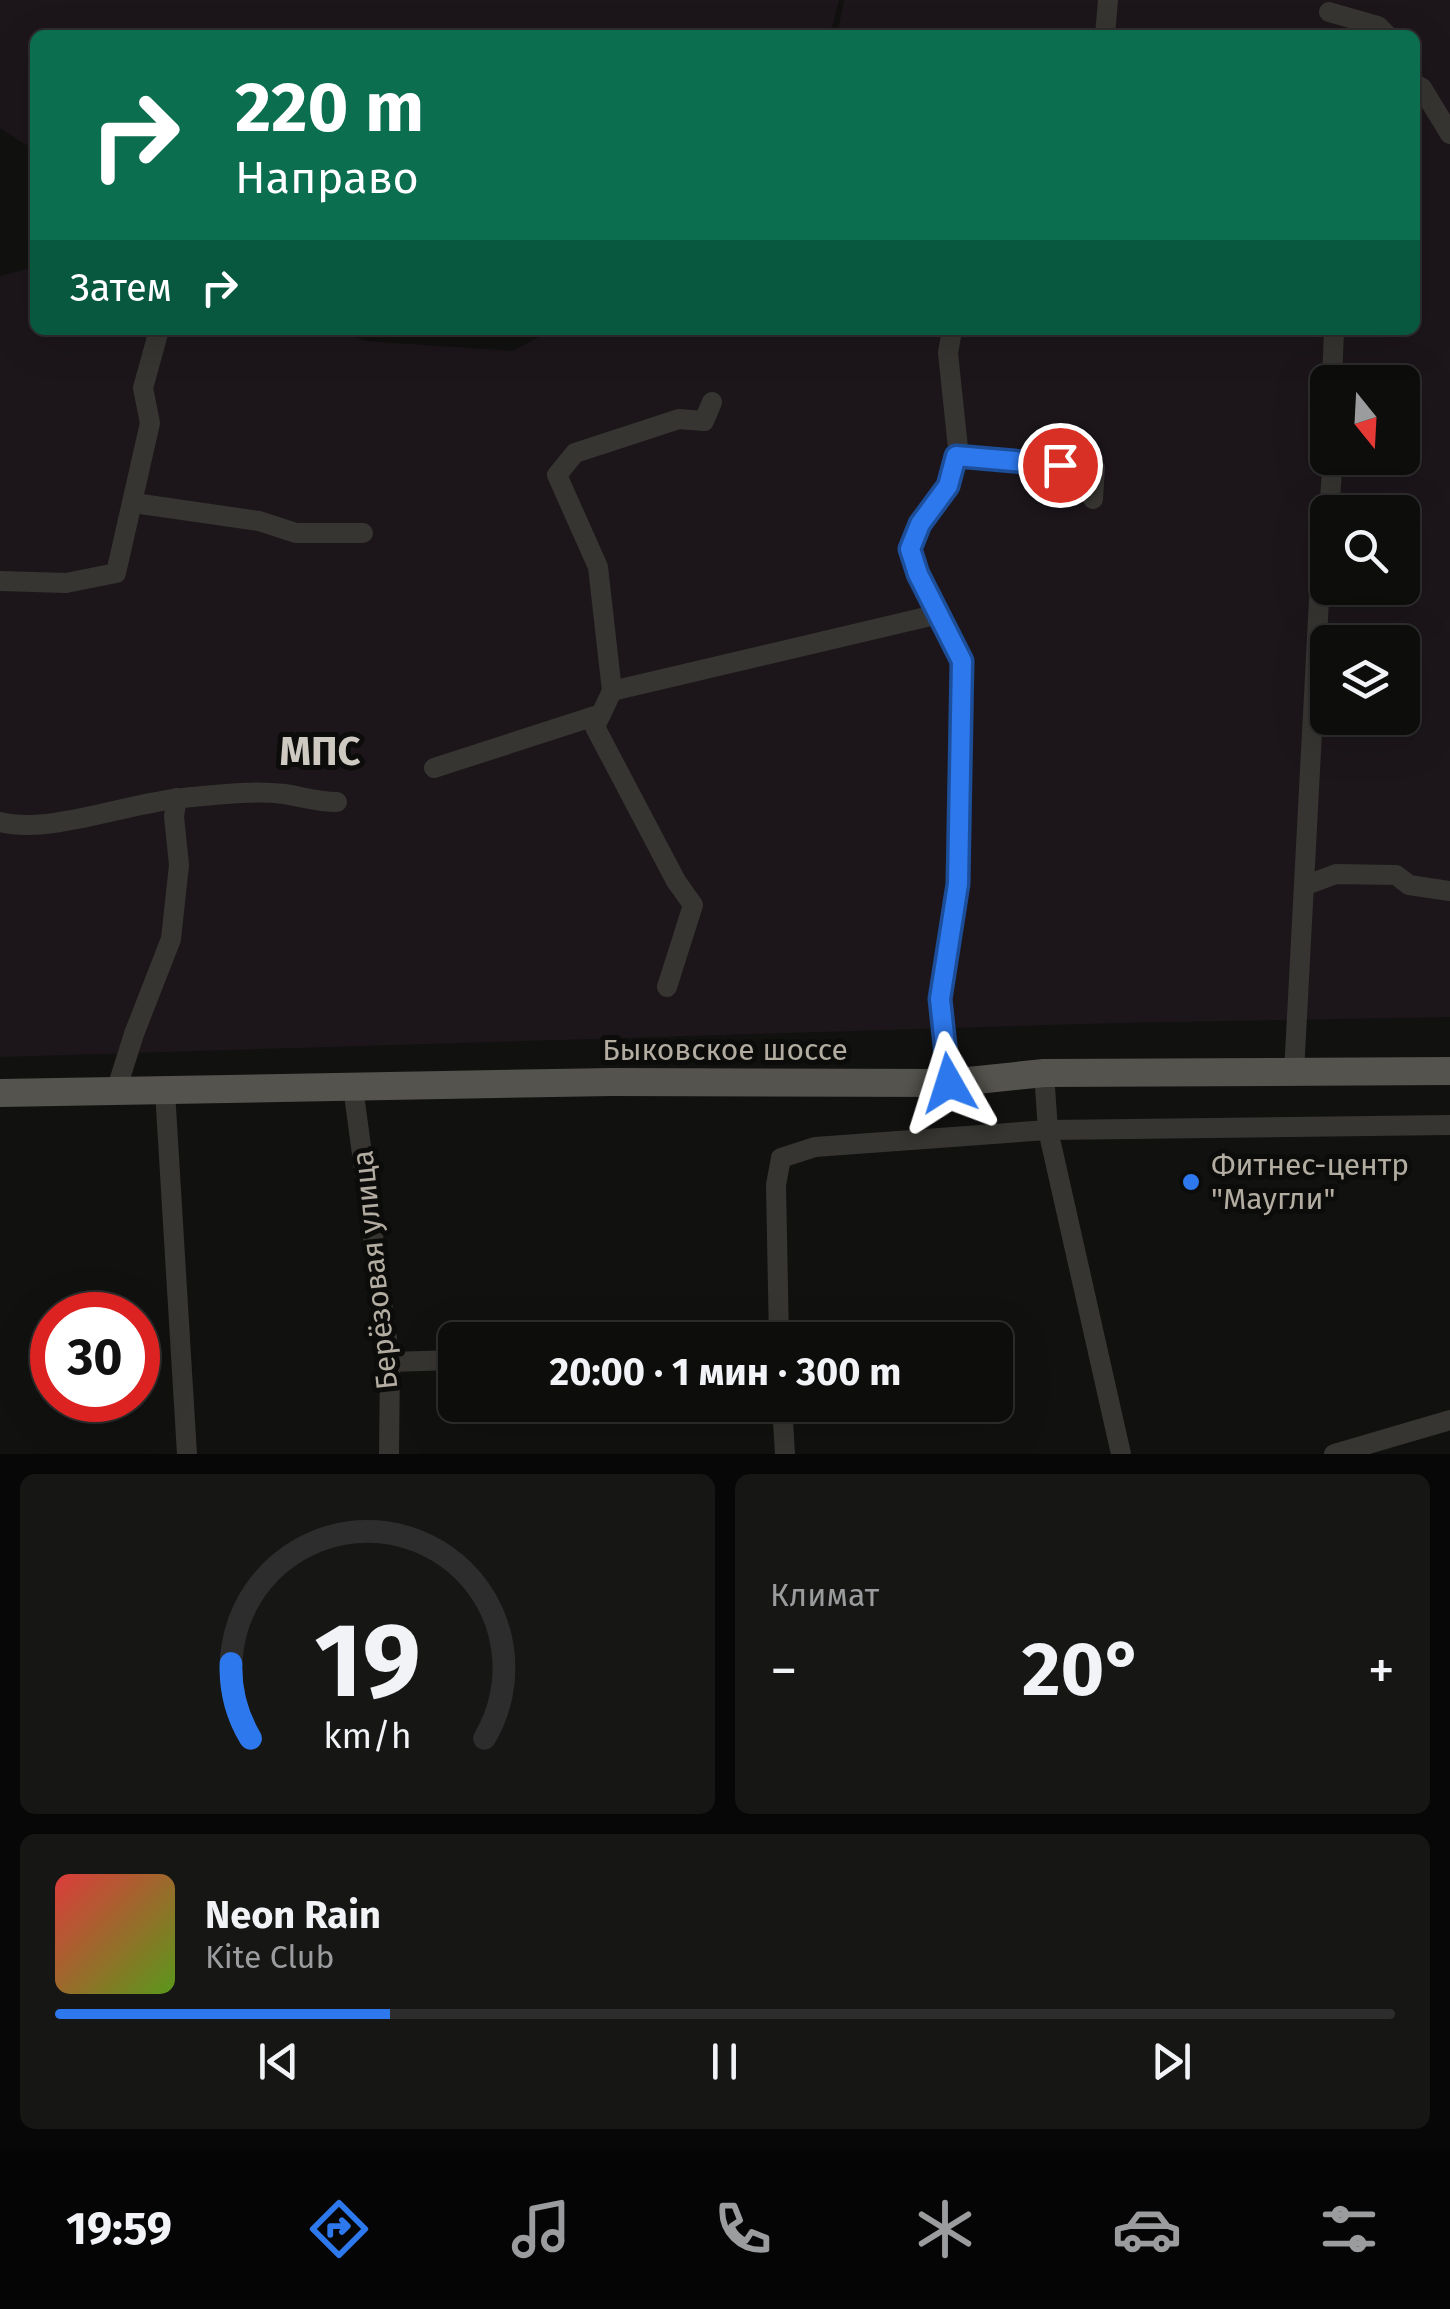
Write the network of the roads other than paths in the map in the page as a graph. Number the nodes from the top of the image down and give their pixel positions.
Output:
1 (1108, 0) edge
2 (1329, 12) dead end
3 (1105, 30) edge
4 (1382, 30) edge
5 (1420, 87) edge
6 (1450, 134) edge
7 (157, 335) edge
8 (951, 335) edge
9 (1334, 335) edge
10 (1333, 365) edge
11 (712, 402) dead end
12 (956, 456) junction
13 (1093, 499) dead end
14 (134, 503) junction
15 (362, 534) dead end
16 (0, 582) edge
17 (1319, 605) edge
18 (938, 614) junction
19 (612, 691) junction
20 (601, 714) junction
21 (434, 768) dead end
22 (178, 798) junction
23 (337, 802) dead end
24 (0, 822) edge
25 (1304, 886) junction
26 (1450, 892) edge
27 (667, 986) dead end
28 (1450, 1072) edge
29 (1044, 1074) junction
30 (1294, 1074) junction
31 (949, 1083) junction
32 (353, 1087) junction
33 (165, 1090) junction
34 (116, 1091) junction
35 (0, 1093) edge
36 (1450, 1125) edge
37 (1048, 1130) junction
38 (779, 1322) edge
39 (438, 1361) edge
40 (390, 1362) junction
41 (1450, 1420) edge
42 (783, 1422) edge
43 (187, 1454) edge
44 (389, 1454) edge
45 (785, 1454) edge
46 (1121, 1454) edge
47 (1334, 1454) edge

1 - 3 street
2 - 4 street
5 - 6 street
7 - 14 street
8 - 12 street
9 - 10 street
11 - 19 street
12 - 13 street
12 - 18 street
14 - 15 street
14 - 16 street
17 - 25 street
18 - 19 street
18 - 31 street
19 - 20 street
20 - 21 street
20 - 27 street
22 - 23 street
22 - 24 street
22 - 34 street
25 - 26 street
25 - 30 street
28 - 30 main road, Быковское шоссе
29 - 30 main road, Быковское шоссе
29 - 31 main road, Быковское шоссе
29 - 37 street
31 - 32 main road, Быковское шоссе
32 - 33 main road, Быковское шоссе
32 - 40 street, Берёзовая улица
33 - 34 main road, Быковское шоссе
33 - 43 street
34 - 35 main road, Быковское шоссе
36 - 37 street
37 - 38 street
37 - 46 street
39 - 40 street
40 - 44 street, Берёзовая улица
41 - 47 street
42 - 45 street

